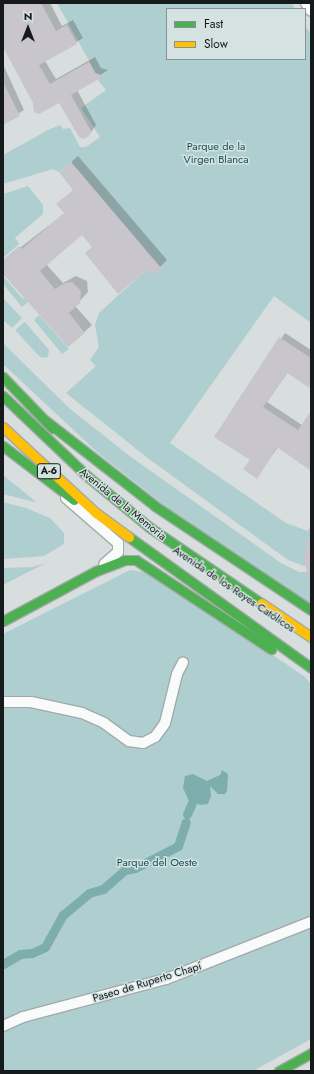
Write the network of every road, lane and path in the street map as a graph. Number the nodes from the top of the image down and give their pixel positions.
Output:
1 (306, 3) edge
2 (311, 12) edge
3 (3, 377) edge
4 (3, 396) edge
5 (28, 420) junction
6 (46, 421) junction
7 (3, 427) edge
8 (3, 446) edge
9 (91, 469) junction
10 (59, 491) junction
11 (96, 513) junction
12 (142, 546) junction
13 (96, 571) junction
14 (265, 607) joint
15 (311, 610) edge
16 (3, 621) edge
17 (309, 626) dead end
18 (311, 637) edge
19 (310, 654) dead end
20 (184, 662) dead end
21 (311, 668) edge
22 (311, 677) edge
23 (3, 702) edge
24 (311, 922) edge
25 (3, 1026) edge
26 (311, 1053) edge
27 (279, 1071) edge

1 - 2 street
3 - 6 main road, Avenida de la Memoria
4 - 5 main road, Avenida de la Memoria
5 - 9 main road, Avenida de la Memoria
5 - 14 main road, Avenida de la Memoria
6 - 9 main road, Avenida de la Memoria
6 - 15 main road
7 - 11 main road, Avenida de la Memoria / A-6
8 - 10 main road, Avenida de la Memoria
9 - 17 main road, Avenida de la Memoria
10 - 11 main road, Avenida de la Memoria
10 - 13 street, Avenida de la Memoria
11 - 12 main road, Avenida de la Memoria / A-6
12 - 19 main road, Avenida de los Reyes Católicos
12 - 21 main road, Avenida de la Memoria
13 - 16 main road
13 - 22 main road
14 - 18 main road, Avenida de los Reyes Católicos
20 - 23 street
24 - 25 street, Paseo de Ruperto Chapí
26 - 27 main road

